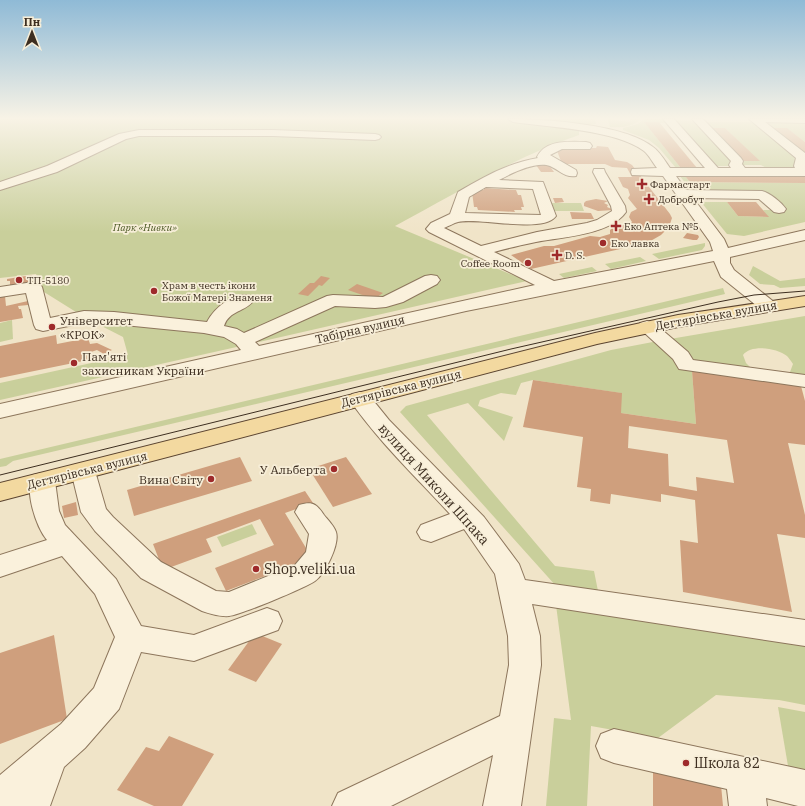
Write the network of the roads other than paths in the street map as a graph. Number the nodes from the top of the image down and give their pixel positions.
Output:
1 (81, 157) edge
2 (543, 157) edge
3 (655, 157) edge
4 (701, 157) edge
5 (732, 157) edge
6 (802, 157) edge
7 (550, 162) junction
8 (805, 170) edge
9 (714, 171) junction
10 (741, 171) junction
11 (666, 172) junction
12 (580, 173) junction
13 (484, 183) junction
14 (0, 186) edge
15 (683, 194) junction
16 (780, 209) dead end
17 (457, 217) junction
18 (805, 235) edge
19 (480, 251) junction
20 (722, 255) junction
21 (430, 280) dead end
22 (552, 287) junction
23 (0, 292) edge
24 (245, 300) dead end
25 (805, 301) edge
26 (768, 306) junction
27 (647, 327) junction
28 (214, 330) junction
29 (249, 347) junction
30 (805, 381) edge
31 (360, 399) junction
32 (0, 411) edge
33 (83, 471) junction
34 (42, 481) junction
35 (0, 492) edge
36 (308, 512) dead end
37 (468, 517) junction
38 (431, 532) dead end
39 (67, 544) junction
40 (0, 566) edge
41 (513, 590) junction
42 (267, 621) dead end
43 (805, 633) edge
44 (131, 637) junction
45 (516, 726) junction
46 (614, 746) dead end
47 (50, 756) junction
48 (805, 789) edge
49 (746, 790) edge
50 (0, 799) edge
51 (31, 806) edge
52 (351, 806) edge
53 (502, 806) edge

1 - 14 street
2 - 7 street
3 - 11 street
4 - 9 street
5 - 10 street
6 - 8 street
7 - 12 street
7 - 13 street
8 - 10 street
9 - 10 street
9 - 11 street
11 - 12 street
11 - 15 street
12 - 19 street
13 - 17 street
13 - 17 street
15 - 16 street
15 - 20 street
17 - 19 street
18 - 20 street, Табірна вулиця
19 - 22 street
20 - 22 street, Табірна вулиця
20 - 26 street
21 - 29 street
22 - 29 street, Табірна вулиця
23 - 28 street
24 - 28 street
25 - 26 main road, Дегтярівська вулиця
26 - 27 main road, Дегтярівська вулиця
27 - 30 street
27 - 31 main road, Дегтярівська вулиця
28 - 29 street
29 - 32 street, Табірна вулиця
31 - 33 main road, Дегтярівська вулиця
31 - 37 street, вулиця Миколи Шпака
33 - 34 main road, Дегтярівська вулиця
33 - 36 street
34 - 35 main road, Дегтярівська вулиця
34 - 39 street
37 - 38 street
37 - 41 street, вулиця Миколи Шпака
39 - 40 street
39 - 44 street
41 - 43 street
41 - 45 street, вулиця Миколи Шпака
42 - 44 street
44 - 47 street
45 - 52 street
45 - 53 street, вулиця Миколи Шпака
46 - 49 street
47 - 50 street
47 - 51 street
48 - 49 street

